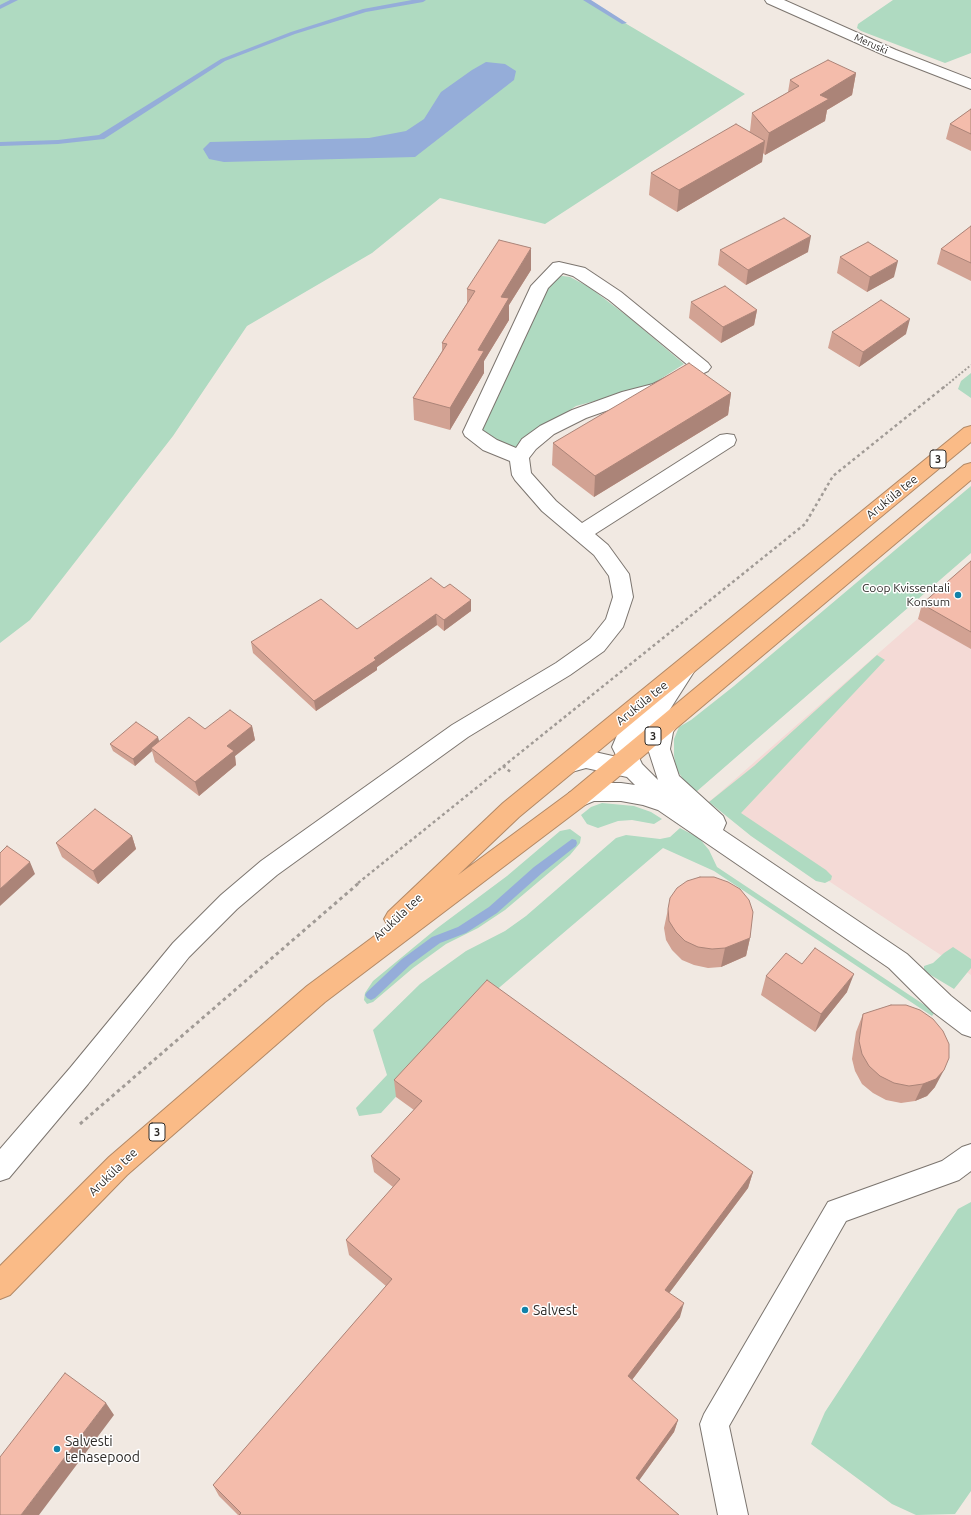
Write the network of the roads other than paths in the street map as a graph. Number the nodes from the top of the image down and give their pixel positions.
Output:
1 (772, 0) edge
2 (971, 84) edge
3 (971, 432) edge
4 (727, 440) dead end
5 (519, 457) junction
6 (971, 470) edge
7 (581, 533) junction
8 (686, 667) junction
9 (669, 722) junction
10 (568, 764) junction
11 (627, 764) junction
12 (577, 800) junction
13 (665, 803) junction
14 (717, 824) junction
15 (797, 892) junction
16 (324, 988) junction
17 (971, 1026) edge
18 (971, 1156) edge
19 (0, 1169) edge
20 (0, 1285) edge
21 (733, 1515) edge

1 - 2 street, Meruski
3 - 8 highway, Aruküla tee / 3
4 - 7 street
5 - 5 street
5 - 7 street
6 - 9 highway, Aruküla tee / 3
7 - 19 street
8 - 10 highway, Aruküla tee / 3
8 - 11 street
9 - 11 highway, Aruküla tee / 3
9 - 14 street
10 - 11 street
10 - 16 highway, Aruküla tee / 3
11 - 12 highway, Aruküla tee / 3
11 - 13 street
11 - 14 street
12 - 13 street
12 - 16 highway, Aruküla tee / 3
13 - 15 street
14 - 15 street
15 - 17 street
16 - 20 highway, Aruküla tee / 3
18 - 21 street

